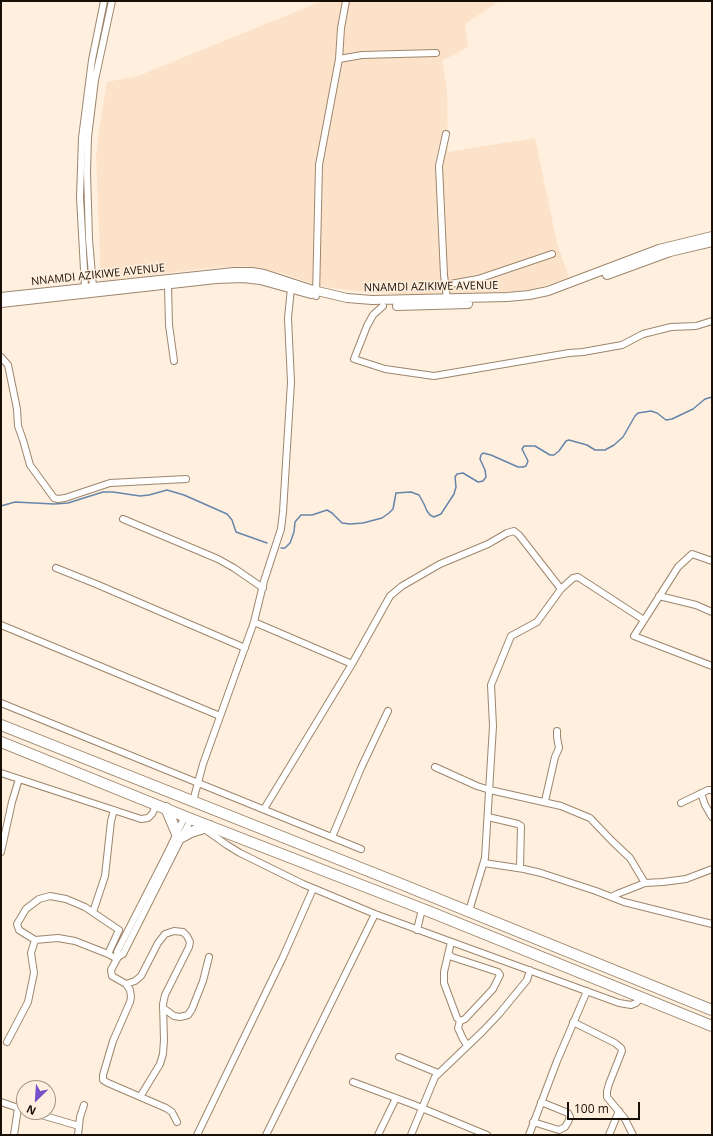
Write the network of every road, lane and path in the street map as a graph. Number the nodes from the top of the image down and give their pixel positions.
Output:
1 (104, 1) edge
2 (112, 1) edge
3 (346, 1) edge
4 (436, 53) dead end
5 (339, 59) junction
6 (446, 134) dead end
7 (712, 236) edge
8 (712, 242) edge
9 (552, 254) dead end
10 (168, 284) junction
11 (445, 285) junction
12 (89, 287) junction
13 (291, 288) junction
14 (316, 293) junction
15 (1, 297) edge
16 (447, 299) junction
17 (1, 303) edge
18 (383, 306) junction
19 (712, 321) edge
20 (1, 357) edge
21 (174, 361) dead end
22 (186, 479) dead end
23 (123, 519) dead end
24 (712, 561) edge
25 (56, 568) dead end
26 (263, 588) junction
27 (561, 589) junction
28 (659, 596) junction
29 (712, 612) edge
30 (644, 620) junction
31 (254, 622) junction
32 (1, 625) edge
33 (245, 648) junction
34 (352, 664) junction
35 (712, 666) edge
36 (1, 703) edge
37 (388, 711) dead end
38 (220, 716) junction
39 (1, 725) edge
40 (558, 731) dead end
41 (1, 742) edge
42 (435, 767) dead end
43 (1, 773) edge
44 (19, 779) junction
45 (198, 782) junction
46 (490, 790) junction
47 (712, 790) edge
48 (700, 793) junction
49 (193, 801) junction
50 (545, 801) junction
51 (681, 803) dead end
52 (161, 806) junction
53 (264, 809) junction
54 (114, 810) junction
55 (188, 817) junction
56 (488, 817) junction
57 (712, 817) edge
58 (206, 827) junction
59 (180, 835) junction
60 (332, 837) junction
61 (361, 849) dead end
62 (1, 852) edge
63 (484, 863) junction
64 (520, 868) junction
65 (712, 869) edge
66 (645, 883) junction
67 (312, 888) junction
68 (611, 897) junction
69 (422, 909) junction
70 (469, 911) junction
71 (93, 912) junction
72 (375, 914) junction
73 (712, 924) edge
74 (417, 930) junction
75 (35, 940) junction
76 (451, 942) junction
77 (108, 954) junction
78 (449, 954) junction
79 (209, 957) dead end
80 (118, 958) junction
81 (530, 970) junction
82 (126, 984) junction
83 (586, 991) junction
84 (641, 998) junction
85 (163, 1008) junction
86 (712, 1010) edge
87 (460, 1021) junction
88 (573, 1022) junction
89 (712, 1026) edge
90 (7, 1042) dead end
91 (467, 1045) junction
92 (399, 1057) dead end
93 (438, 1074) junction
94 (353, 1082) dead end
95 (140, 1097) junction
96 (396, 1098) junction
97 (1, 1102) edge
98 (541, 1102) junction
99 (84, 1105) dead end
100 (16, 1107) edge
101 (422, 1109) junction
102 (618, 1111) junction
103 (56, 1119) edge
104 (18, 1120) edge
105 (177, 1122) dead end
106 (533, 1122) junction
107 (78, 1126) junction
108 (483, 1134) edge
109 (14, 1135) edge
110 (78, 1135) edge
111 (197, 1135) edge
112 (266, 1135) edge
113 (378, 1135) edge
114 (411, 1135) edge
115 (528, 1135) edge
116 (609, 1135) edge
117 (633, 1135) edge

1 - 12 street
2 - 12 street
3 - 5 street
4 - 5 street
5 - 14 street
6 - 11 street
7 - 16 main road, NNAMDI AZIKIWE AVENUE
8 - 18 main road, NNAMDI AZIKIWE AVENUE
9 - 11 street
10 - 13 main road, NNAMDI AZIKIWE AVENUE
10 - 17 main road, NNAMDI AZIKIWE AVENUE
10 - 21 street
11 - 16 street
12 - 14 main road, NNAMDI AZIKIWE AVENUE
12 - 15 main road, NNAMDI AZIKIWE AVENUE
13 - 14 main road, NNAMDI AZIKIWE AVENUE
13 - 26 street
14 - 16 main road, NNAMDI AZIKIWE AVENUE
14 - 18 main road, NNAMDI AZIKIWE AVENUE
18 - 19 street
20 - 22 street
23 - 26 street
24 - 28 street
25 - 33 street
26 - 31 street
27 - 30 street
27 - 34 street
27 - 46 street
28 - 29 street
28 - 30 street
30 - 35 street
31 - 33 street
31 - 34 street
32 - 38 street
33 - 38 street
34 - 53 street
36 - 45 street
37 - 60 street
38 - 45 street
39 - 49 highway
40 - 50 street
41 - 52 highway
42 - 46 street
43 - 44 street
44 - 54 street
44 - 62 street
45 - 49 street
45 - 53 street
46 - 50 street
46 - 56 street
47 - 48 street
48 - 51 street
48 - 57 street
49 - 70 highway
50 - 66 street
52 - 54 street
52 - 55 highway
52 - 59 highway
53 - 60 street
54 - 71 street
55 - 58 highway
55 - 59 street
56 - 63 street
56 - 64 street
58 - 59 highway
58 - 67 street
58 - 69 highway
59 - 80 street
60 - 61 street
63 - 64 street
63 - 70 street
64 - 68 street
65 - 66 street
66 - 68 street
67 - 72 street
67 - 111 street
68 - 73 street
69 - 74 street
69 - 84 highway
70 - 86 highway
71 - 75 street
71 - 77 street
72 - 74 street
72 - 112 street
74 - 76 street
75 - 77 street
75 - 90 street
76 - 78 street
76 - 81 street
77 - 80 street
78 - 87 street
78 - 87 street
79 - 85 street
80 - 82 street
81 - 83 street
81 - 91 street
82 - 85 street
82 - 95 street
83 - 84 street
83 - 88 street
84 - 89 highway
85 - 95 street
87 - 91 street
88 - 98 street
88 - 102 street
91 - 93 street
92 - 93 street
93 - 101 street
94 - 96 street
95 - 105 street
96 - 101 street
96 - 113 street
97 - 100 street
98 - 106 street
98 - 106 street
99 - 107 street
101 - 108 street
101 - 114 street
102 - 116 street
102 - 117 street
103 - 107 street
104 - 109 street
106 - 115 street
107 - 110 street

